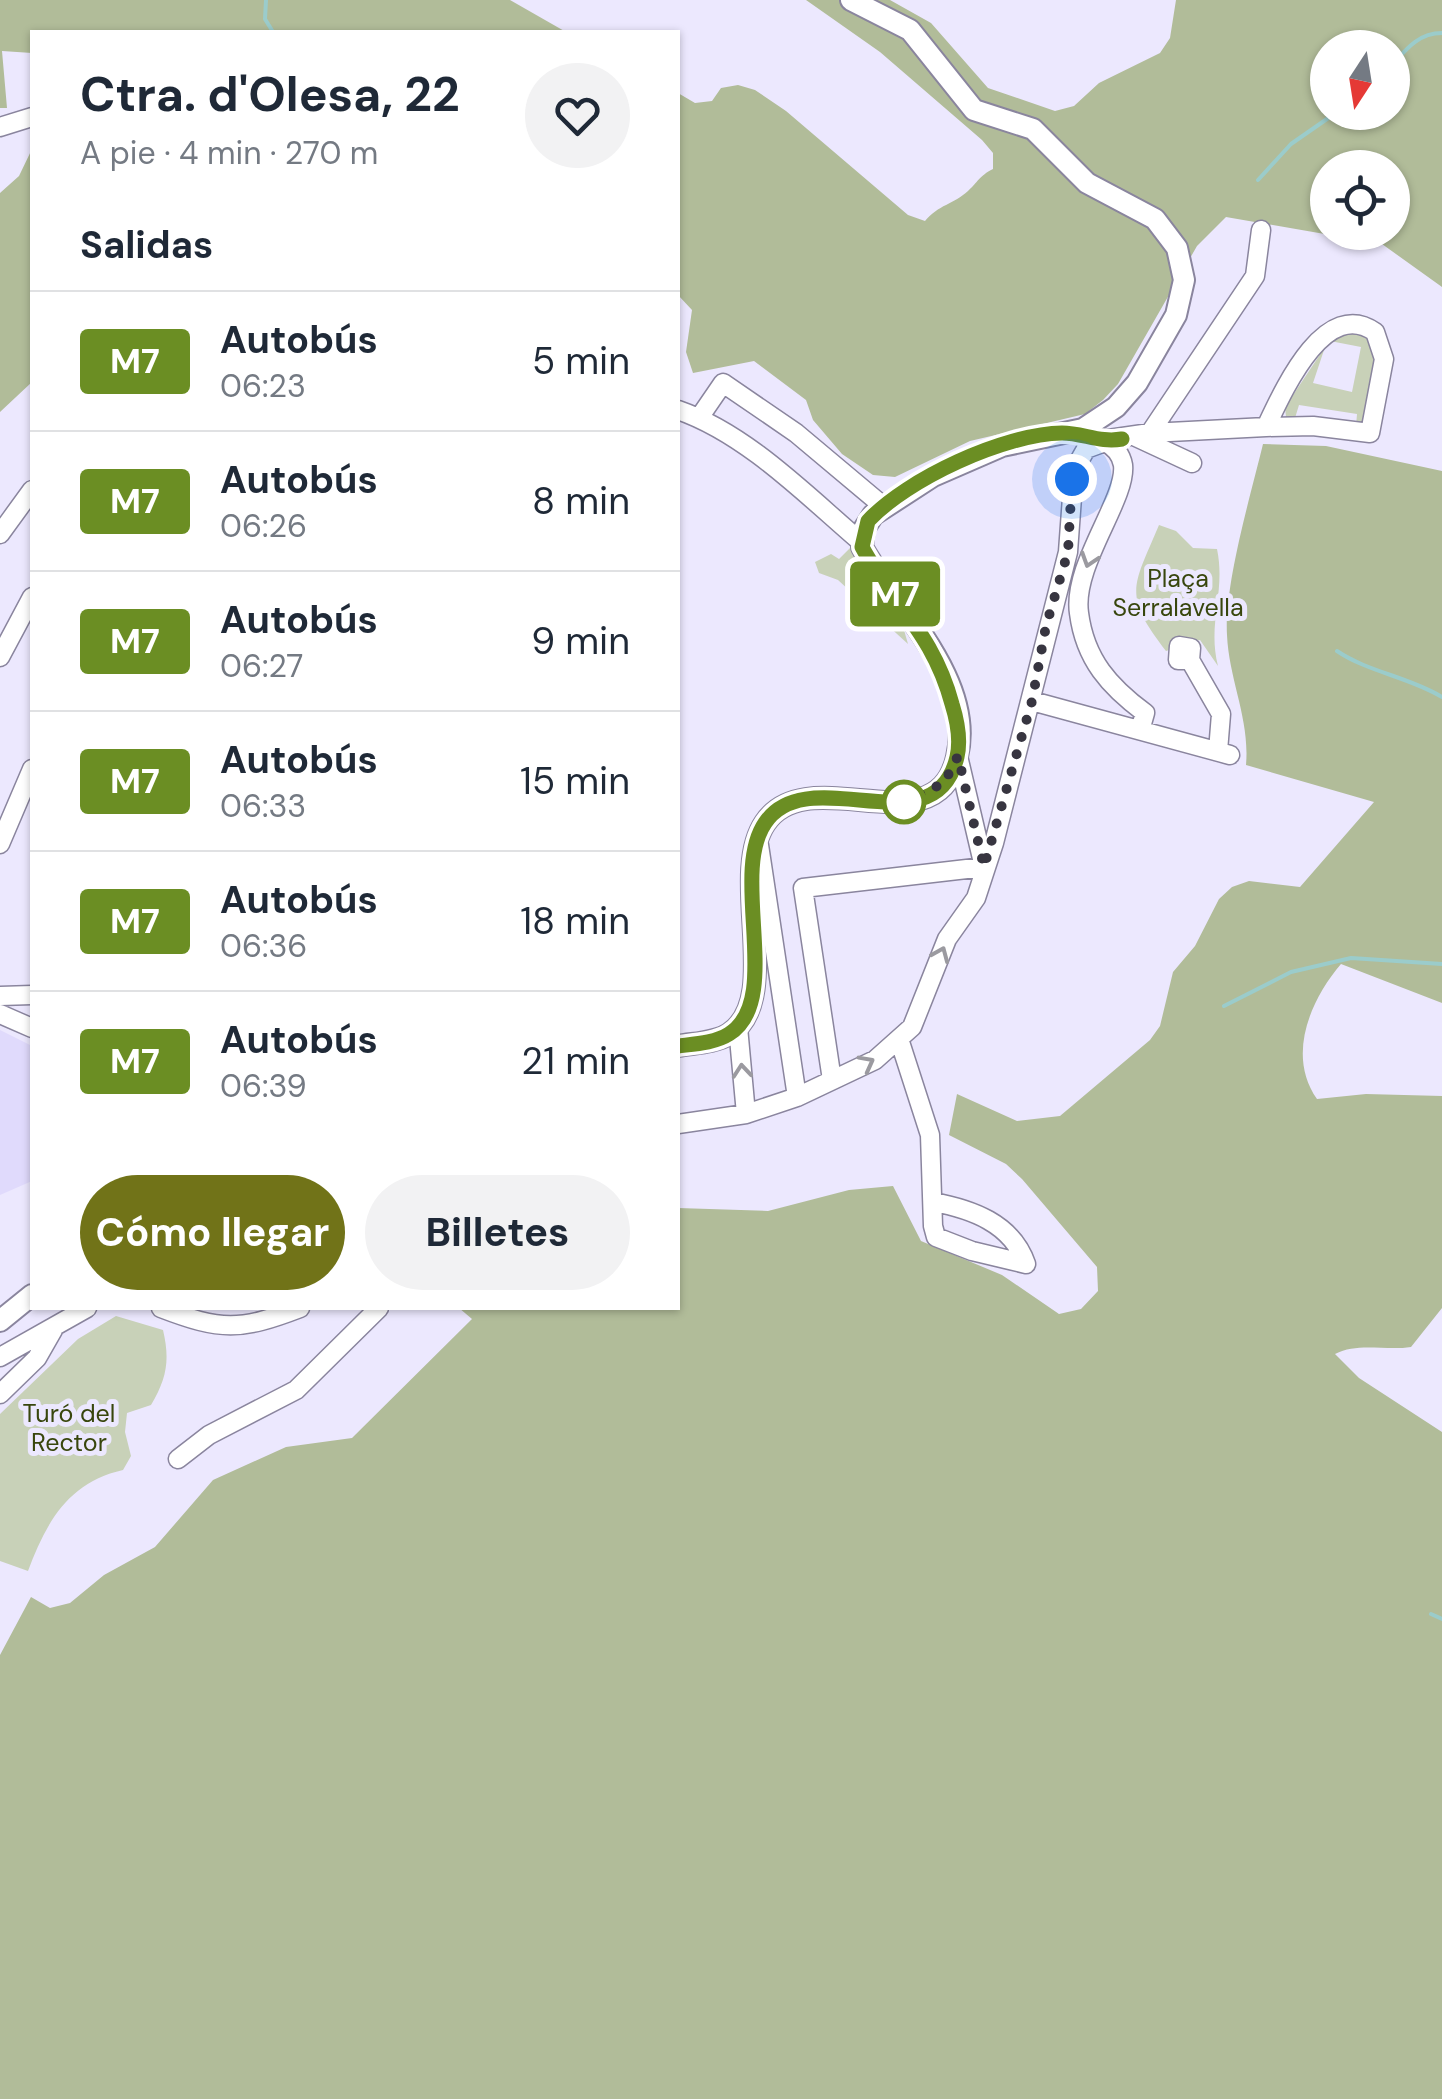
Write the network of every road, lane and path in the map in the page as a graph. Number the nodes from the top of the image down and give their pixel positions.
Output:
1 (851, 0) edge
2 (30, 118) edge
3 (0, 127) edge
4 (1261, 230) dead end
5 (680, 411) edge
6 (699, 418) junction
7 (1266, 426) junction
8 (1064, 433) junction
9 (1143, 435) junction
10 (1105, 442) junction
11 (1192, 463) dead end
12 (30, 493) edge
13 (884, 506) junction
14 (0, 534) edge
15 (861, 542) junction
16 (30, 602) edge
17 (0, 657) edge
18 (1190, 660) dead end
19 (1032, 701) junction
20 (1141, 728) junction
21 (958, 756) junction
22 (30, 774) edge
23 (758, 838) junction
24 (0, 844) edge
25 (984, 867) junction
26 (30, 995) edge
27 (0, 996) edge
28 (0, 1014) edge
29 (30, 1027) edge
30 (738, 1028) junction
31 (900, 1042) junction
32 (680, 1046) edge
33 (832, 1080) junction
34 (797, 1097) junction
35 (746, 1114) junction
36 (680, 1124) edge
37 (933, 1202) junction
38 (30, 1297) edge
39 (84, 1310) edge
40 (167, 1310) edge
41 (294, 1310) edge
42 (377, 1310) edge
43 (0, 1322) edge
44 (54, 1328) junction
45 (0, 1357) edge
46 (0, 1394) edge
47 (178, 1459) dead end

1 - 8 street
2 - 3 street
4 - 9 street
5 - 6 street
6 - 13 street
6 - 15 street
7 - 7 street
7 - 9 street
8 - 10 street
8 - 13 street
9 - 10 street
9 - 11 street
10 - 19 street
10 -> 20 street
12 - 14 street
13 - 15 street
15 - 21 street
16 - 17 street
18 - 20 street
19 - 20 street
19 - 25 street
21 - 23 street
21 - 25 street
22 - 24 street
23 - 30 street
23 - 34 street
31 -> 25 street
25 - 33 street
26 - 27 street
28 - 29 street
30 - 32 street
35 -> 30 street
33 -> 31 street
31 - 37 street
33 - 34 street
34 - 35 street
35 - 36 street
37 - 37 street
38 - 43 street
39 - 44 street
40 - 41 street
42 - 47 street
44 - 45 street
44 - 46 street

